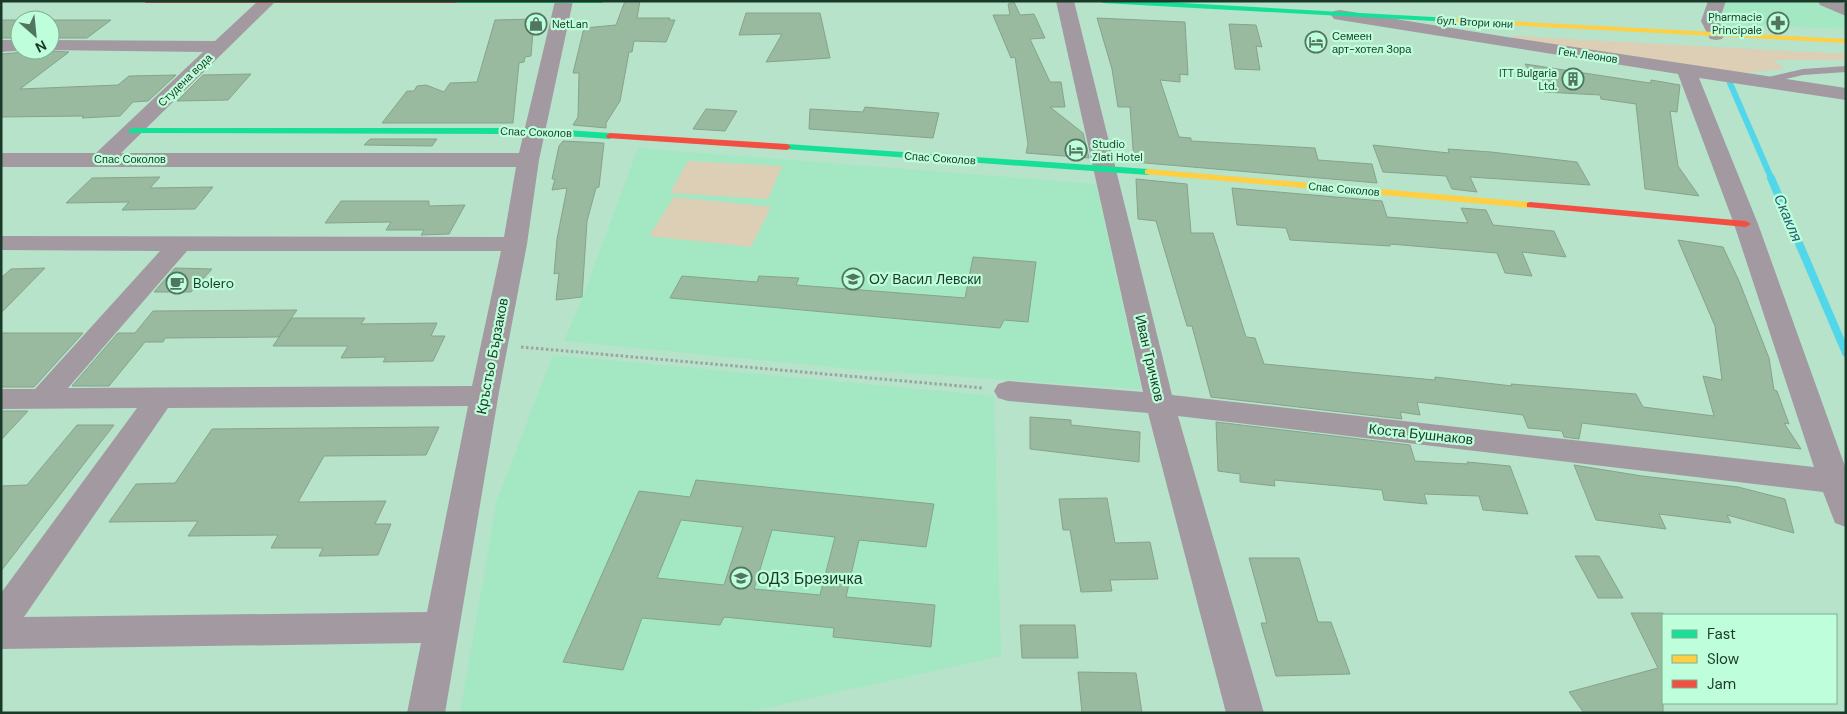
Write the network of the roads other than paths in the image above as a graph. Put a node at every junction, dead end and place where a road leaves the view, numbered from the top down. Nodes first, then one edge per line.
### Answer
1 (146, 1) edge
2 (564, 1) edge
3 (602, 1) edge
4 (1065, 1) edge
5 (1103, 1) edge
6 (1716, 1) edge
7 (1826, 1) edge
8 (267, 2) edge
9 (1846, 11) edge
10 (1332, 13) junction
11 (1496, 23) junction
12 (1716, 34) junction
13 (1846, 41) edge
14 (1507, 43) junction
15 (60, 46) edge
16 (220, 47) junction
17 (1846, 69) edge
18 (1686, 70) junction
19 (1764, 81) junction
20 (1846, 94) edge
21 (132, 131) junction
22 (536, 131) junction
23 (103, 159) junction
24 (1, 160) edge
25 (528, 160) junction
26 (1106, 168) junction
27 (1746, 224) junction
28 (181, 242) junction
29 (1, 243) edge
30 (515, 244) junction
31 (1008, 391) road end
32 (484, 396) junction
33 (1, 399) edge
34 (42, 399) junction
35 (159, 399) junction
36 (1160, 404) junction
37 (1834, 481) junction
38 (1846, 514) edge
39 (1, 621) edge
40 (442, 627) junction
41 (1, 633) edge
42 (426, 713) edge
43 (1245, 713) edge

1 - 8 street
2 - 3 street
2 - 8 street
2 - 22 street, Кръстьо Бързаков
4 - 26 street, Иван Тричков
5 - 10 street, бул. Втори юни
6 - 12 street
7 - 9 street
8 - 16 street, Студена вода
10 - 11 street, бул. Втори юни
10 - 14 street, Ген. Леонов
11 - 12 street, бул. Втори юни
11 - 14 street
12 - 13 street, бул. Втори юни
14 - 18 street, Ген. Леонов
15 - 16 street
16 - 21 street, Студена вода
17 - 19 lane
18 - 19 street, Ген. Леонов
18 - 27 street
19 - 20 street, Ген. Леонов
21 - 22 street, Спас Соколов
21 - 23 street, Студена вода
22 - 25 street, Кръстьо Бързаков
22 - 26 street, Спас Соколов
23 - 24 street, Спас Соколов
23 - 25 street, Спас Соколов
25 - 30 street, Кръстьо Бързаков
26 - 27 street, Спас Соколов
26 - 36 street, Иван Тричков
27 - 37 street
28 - 29 street
28 - 30 street
28 - 34 street
30 - 32 street, Кръстьо Бързаков
31 - 36 street, Коста Бушнаков
32 - 35 street
32 - 40 street, Кръстьо Бързаков
33 - 34 street
34 - 35 street
35 - 39 street
36 - 37 street, Коста Бушнаков
36 - 43 street, Иван Тричков
37 - 38 street
40 - 41 street
40 - 42 street, Кръстьо Бързаков

